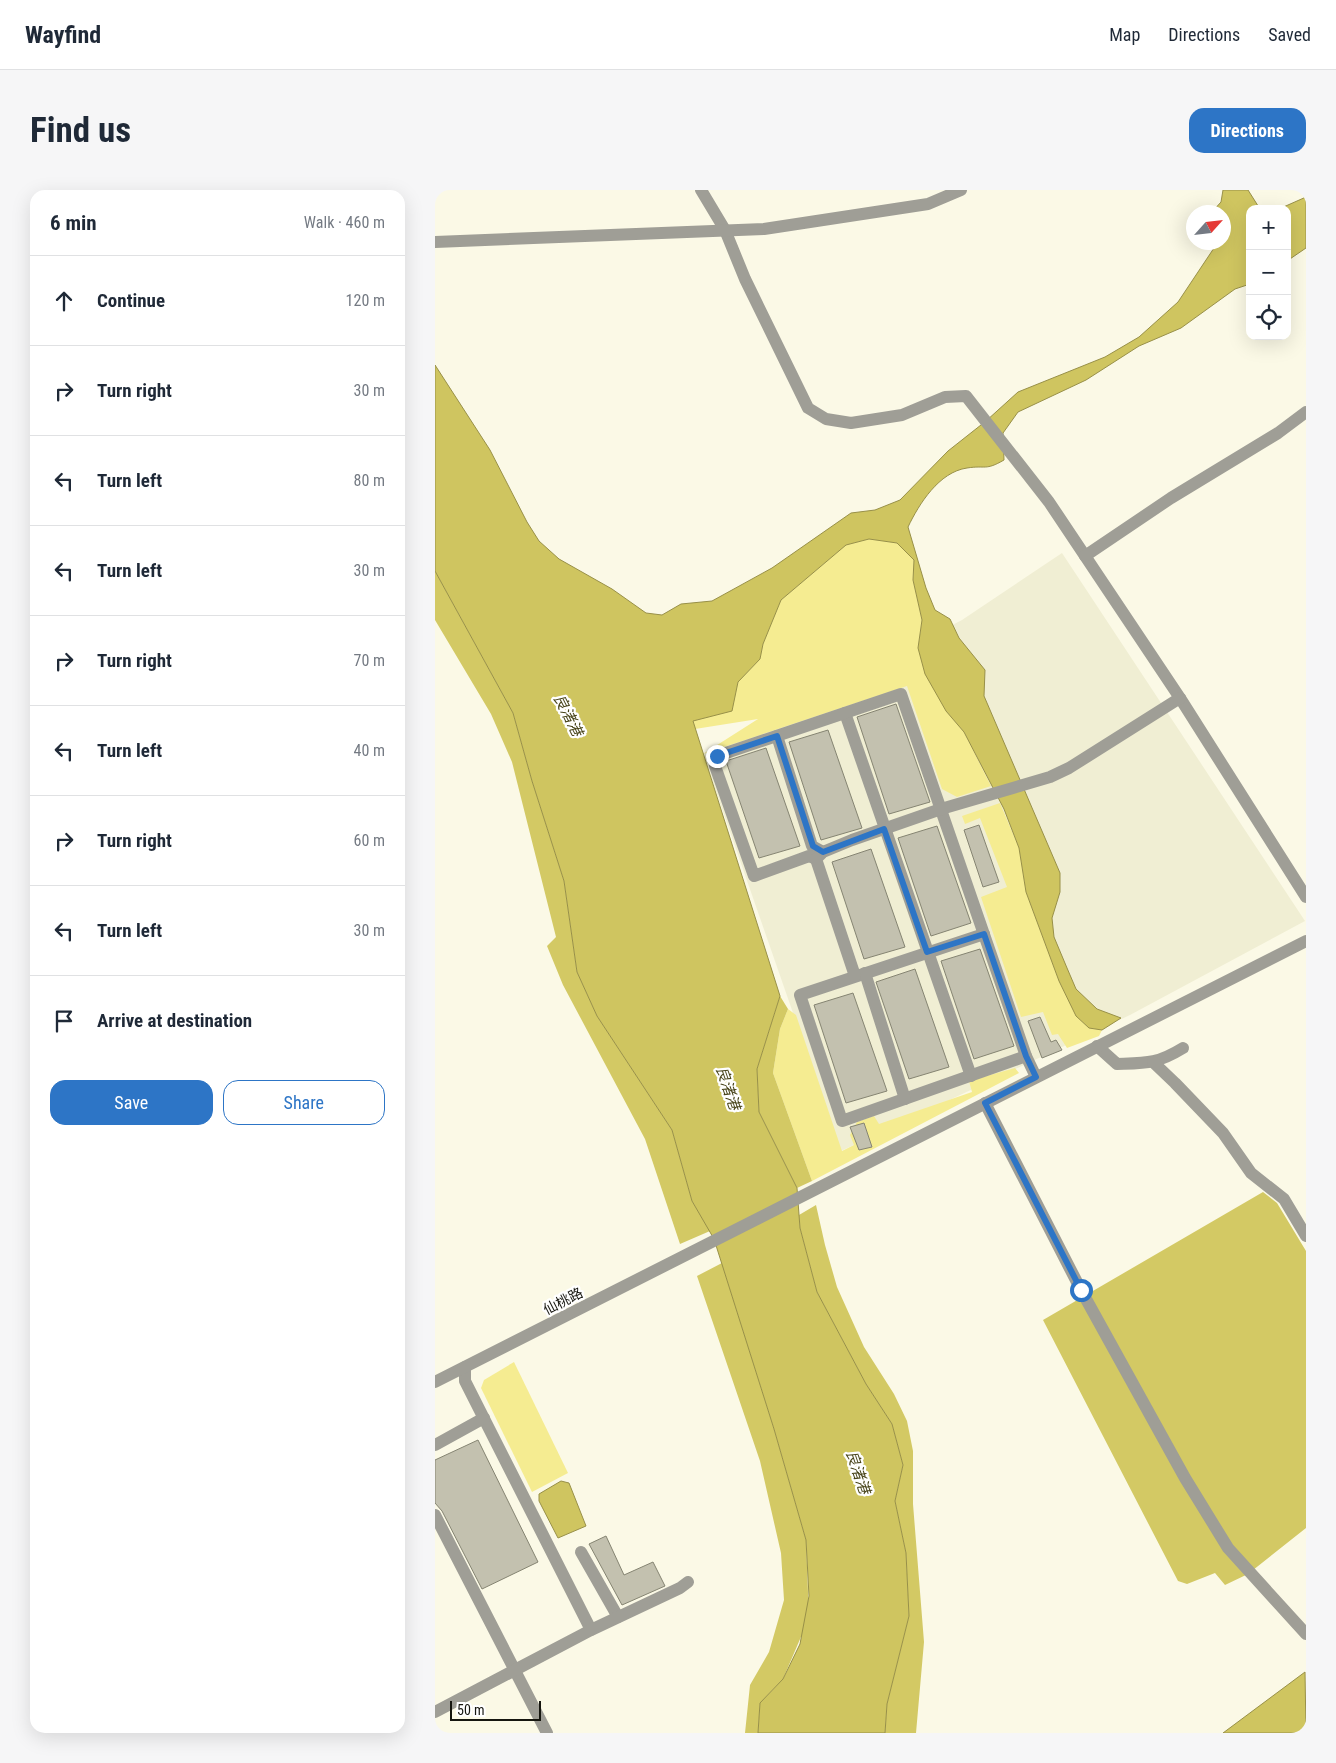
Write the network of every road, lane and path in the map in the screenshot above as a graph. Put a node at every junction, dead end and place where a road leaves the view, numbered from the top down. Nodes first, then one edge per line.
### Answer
1 (701, 190) edge
2 (961, 190) edge
3 (725, 230) junction
4 (435, 242) edge
5 (1306, 412) edge
6 (1085, 556) junction
7 (1180, 698) junction
8 (845, 713) junction
9 (777, 736) junction
10 (941, 809) junction
11 (884, 829) junction
12 (819, 856) junction
13 (1306, 897) edge
14 (984, 934) junction
15 (1306, 941) edge
16 (927, 952) junction
17 (860, 974) junction
18 (1097, 1046) junction
19 (1183, 1048) dead end
20 (1026, 1056) junction
21 (1153, 1062) junction
22 (971, 1076) junction
23 (1036, 1077) junction
24 (905, 1099) junction
25 (985, 1103) junction
26 (1306, 1236) edge
27 (465, 1367) junction
28 (435, 1382) edge
29 (484, 1418) junction
30 (435, 1445) edge
31 (435, 1515) edge
32 (581, 1552) dead end
33 (688, 1582) dead end
34 (618, 1617) junction
35 (591, 1630) junction
36 (1306, 1634) edge
37 (515, 1670) junction
38 (435, 1712) edge
39 (547, 1733) edge

1 - 3 street
2 - 3 street
3 - 4 street
3 - 6 street
5 - 6 street
6 - 7 street
7 - 10 street
7 - 13 street
8 - 9 street
8 - 10 street
8 - 11 street
9 - 12 street
9 - 12 street
10 - 11 street
10 - 14 street
11 - 12 street
11 - 16 street
12 - 17 street
14 - 16 street
14 - 20 street
15 - 18 street, 仙桃路
16 - 17 street
16 - 22 street
17 - 24 street
17 - 24 street
18 - 21 street
18 - 23 street, 仙桃路
19 - 21 street
20 - 22 street
20 - 23 street
21 - 26 street
22 - 24 street
23 - 25 street, 仙桃路
25 - 27 street, 仙桃路
25 - 36 street
27 - 28 street, 仙桃路
27 - 29 street
29 - 30 street
29 - 35 street
31 - 37 street
32 - 34 street
33 - 34 street
34 - 35 street
35 - 37 street
37 - 38 street
37 - 39 street

